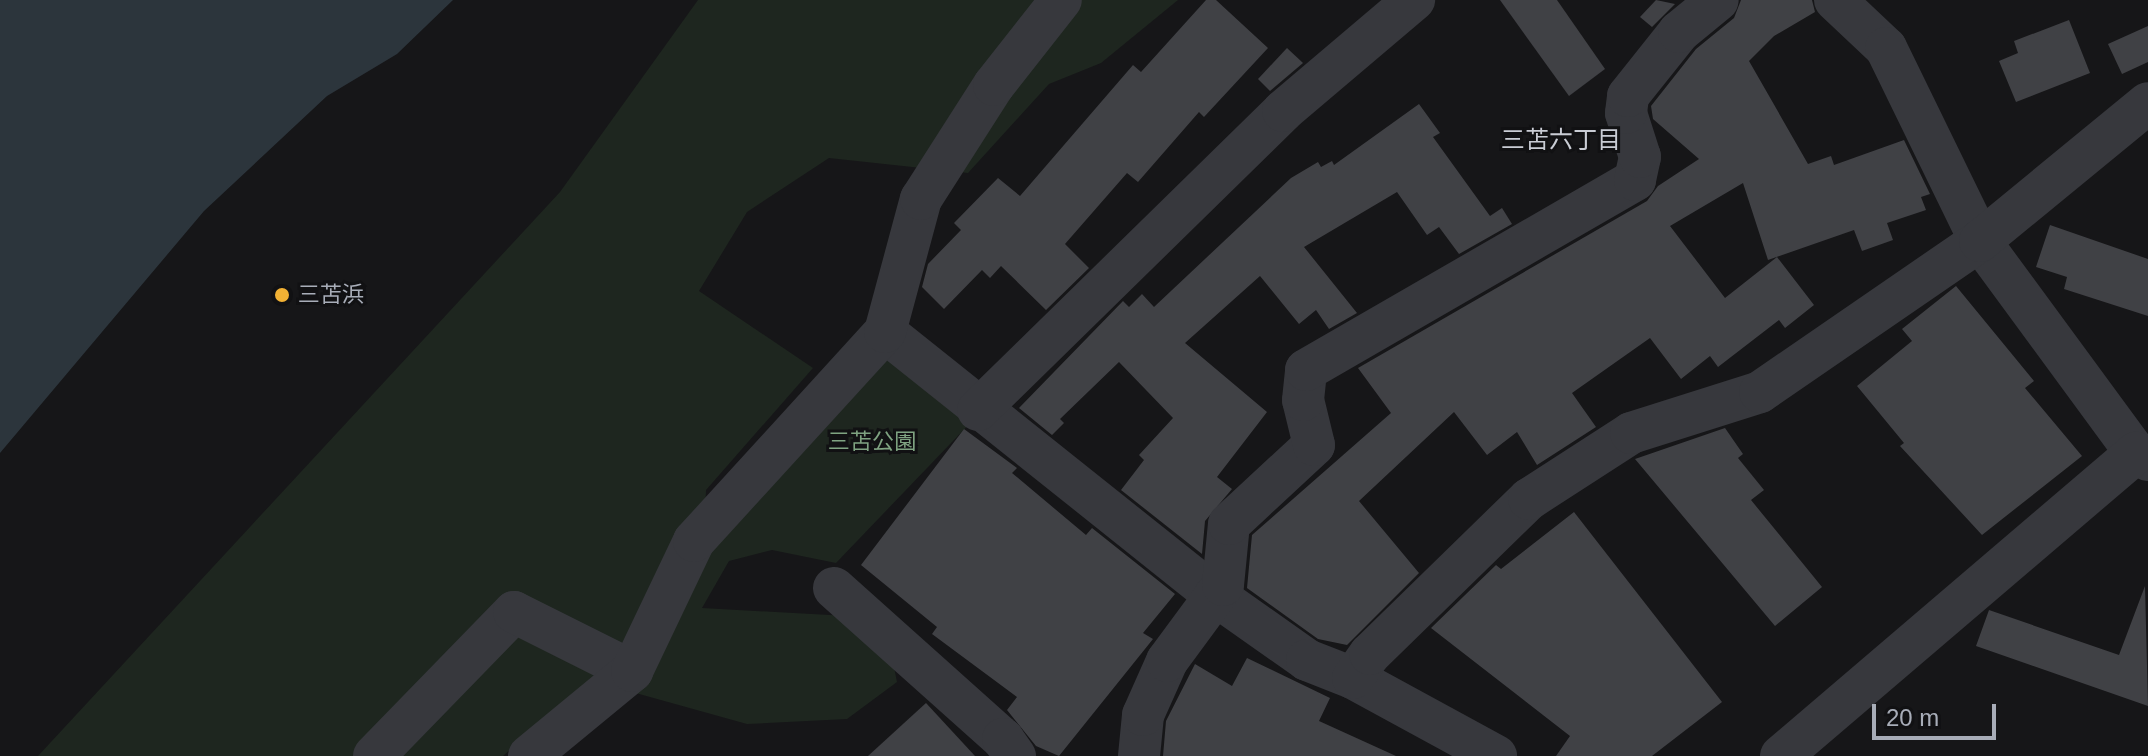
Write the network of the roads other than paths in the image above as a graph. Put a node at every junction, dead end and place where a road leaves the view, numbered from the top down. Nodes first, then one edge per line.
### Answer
1 (1061, 0) edge
2 (1414, 0) edge
3 (1718, 0) edge
4 (1835, 0) edge
5 (2148, 103) edge
6 (1980, 241) junction
7 (885, 332) junction
8 (978, 410) junction
9 (2142, 457) edge
10 (834, 588) dead end
11 (1215, 595) junction
12 (632, 671) junction
13 (1353, 678) junction
14 (374, 756) edge
15 (529, 756) edge
16 (1015, 756) edge
17 (1139, 756) edge
18 (1496, 756) edge
19 (1781, 756) edge

1 - 7 street
2 - 8 street
3 - 11 street
4 - 6 street
5 - 6 street
6 - 9 street
6 - 13 street
7 - 8 street
7 - 12 street
8 - 11 street
9 - 19 street
10 - 16 street
11 - 13 street
11 - 17 street
12 - 14 street
12 - 15 street
13 - 18 street

